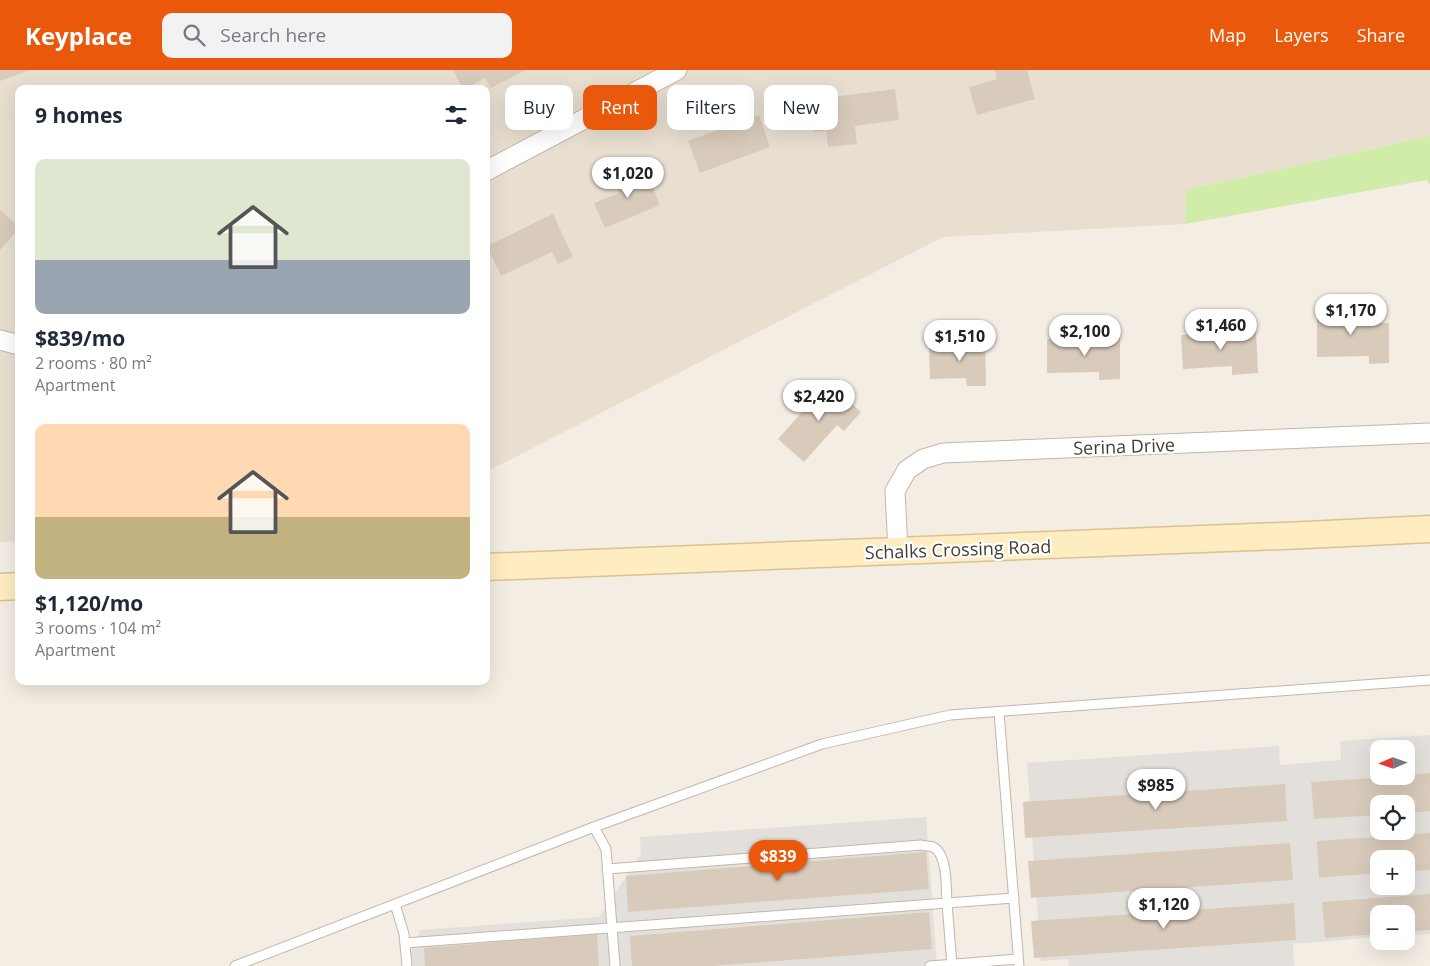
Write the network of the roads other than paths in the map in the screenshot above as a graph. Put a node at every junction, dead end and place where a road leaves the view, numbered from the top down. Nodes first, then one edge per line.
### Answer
1 (677, 70) edge
2 (490, 169) edge
3 (0, 340) edge
4 (15, 344) edge
5 (1430, 433) edge
6 (1430, 529) edge
7 (898, 551) junction
8 (490, 567) edge
9 (15, 586) edge
10 (0, 587) edge
11 (1430, 680) edge
12 (999, 712) junction
13 (594, 827) junction
14 (607, 869) junction
15 (1014, 898) junction
16 (947, 903) junction
17 (395, 904) junction
18 (612, 928) junction
19 (405, 943) junction
20 (1019, 963) edge
21 (952, 965) edge
22 (235, 966) edge
23 (407, 966) edge
24 (615, 966) edge
25 (930, 966) edge

1 - 2 street
3 - 4 street
5 - 7 street, Serina Drive
6 - 7 street, Schalks Crossing Road
7 - 8 street, Schalks Crossing Road
9 - 10 street
11 - 12 lane
12 - 13 lane
12 - 15 lane
13 - 14 lane
13 - 17 lane
14 - 16 lane
14 - 18 lane
15 - 16 lane
15 - 20 lane
16 - 18 lane
16 - 21 lane
17 - 19 lane
17 - 22 lane
18 - 19 lane
18 - 24 lane
19 - 23 lane
20 - 21 lane
21 - 25 lane

